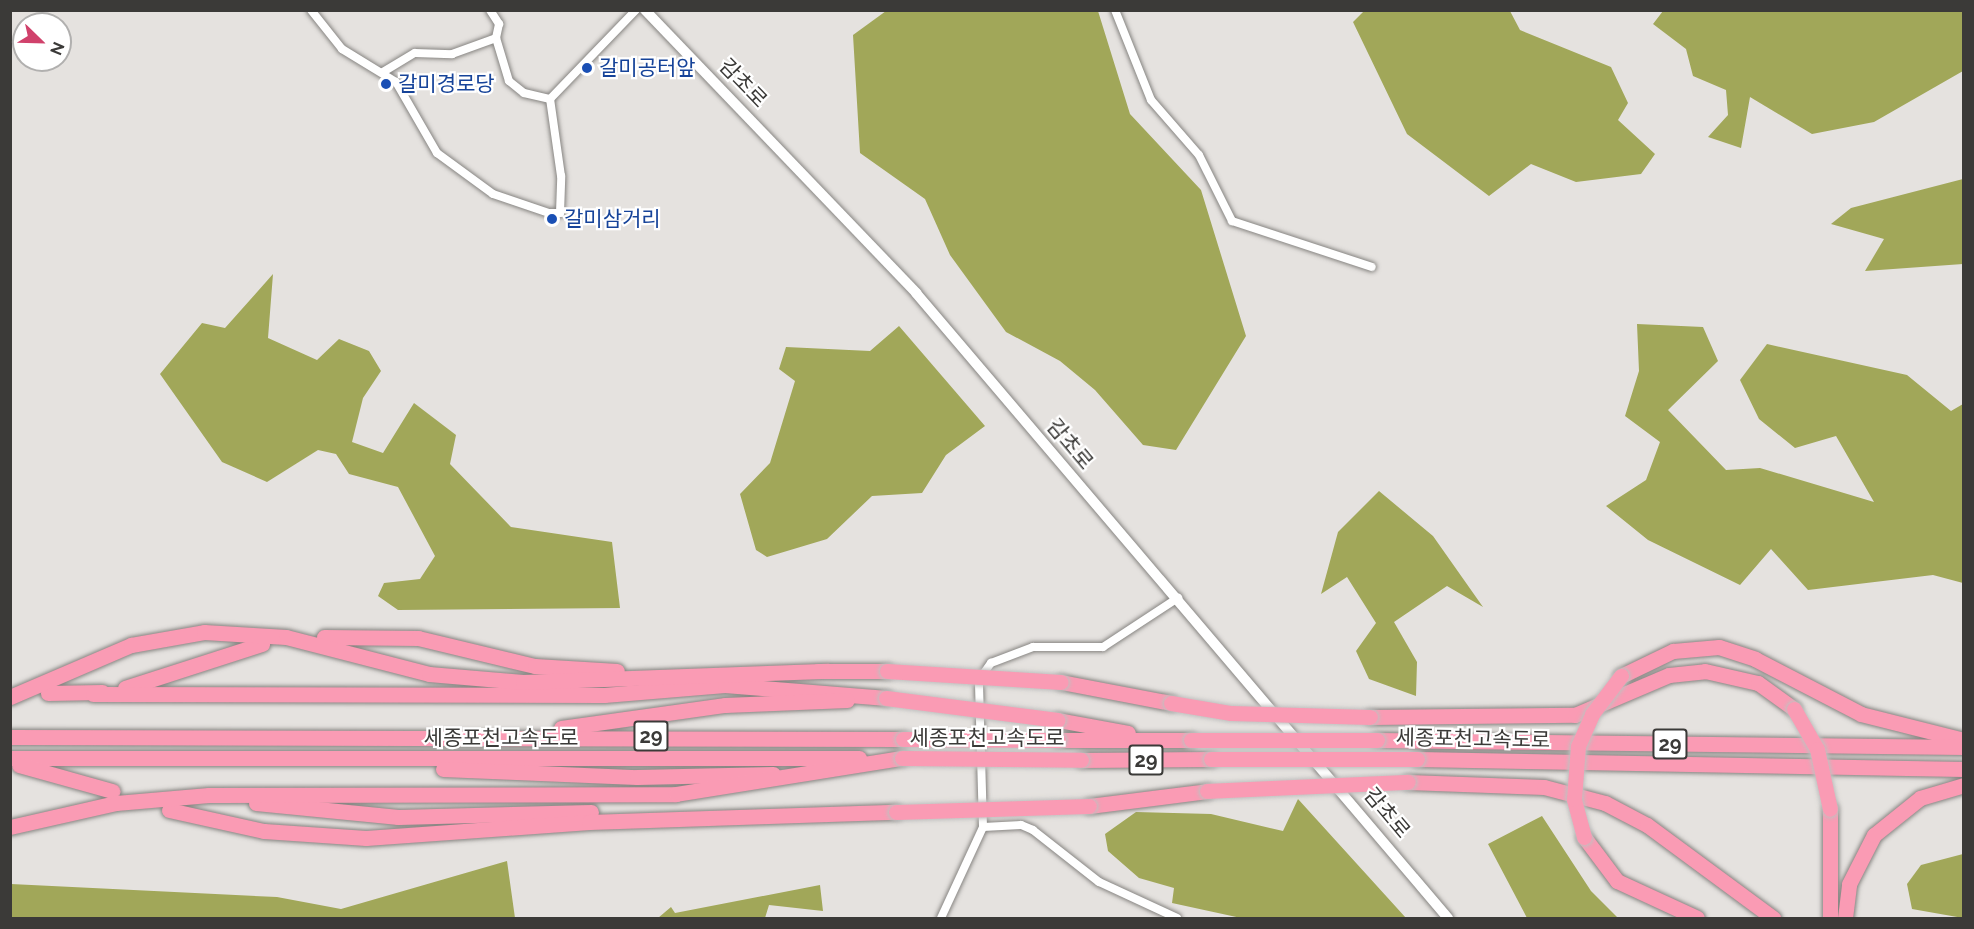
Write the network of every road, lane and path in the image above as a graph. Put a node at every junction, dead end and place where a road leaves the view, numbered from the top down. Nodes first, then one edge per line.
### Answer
1 (311, 10) edge
2 (490, 10) edge
3 (636, 10) edge
4 (645, 10) edge
5 (1115, 10) edge
6 (496, 38) junction
7 (383, 72) junction
8 (549, 99) junction
9 (1372, 267) dead end
10 (1178, 598) junction
11 (324, 637) dead end
12 (262, 644) dead end
13 (828, 671) junction
14 (48, 693) dead end
15 (93, 694) junction
16 (10, 697) edge
17 (886, 698) junction
18 (527, 735) junction
19 (10, 737) edge
20 (1169, 740) junction
21 (1964, 740) edge
22 (1964, 747) edge
23 (10, 758) edge
24 (902, 758) junction
25 (300, 760) junction
26 (10, 764) edge
27 (1964, 769) edge
28 (823, 772) junction
29 (1964, 785) edge
30 (112, 791) dead end
31 (209, 795) junction
32 (169, 810) dead end
33 (896, 812) junction
34 (10, 827) edge
35 (983, 827) junction
36 (941, 918) edge
37 (1177, 918) edge
38 (1448, 918) edge
39 (1697, 918) edge
40 (1773, 918) edge
41 (1830, 918) edge
42 (1845, 918) edge

1 - 7 street
2 - 6 street
3 - 8 street
4 - 10 main road, 감초로
5 - 9 street
6 - 7 street
6 - 8 street
7 - 8 street
10 - 35 street
10 - 38 main road, 감초로
11 - 13 highway
12 - 15 highway
13 - 16 highway
13 - 41 highway, bridge
14 - 15 highway
15 - 17 highway
17 - 18 highway
17 - 20 highway, bridge
18 - 19 highway, 세종포천고속도로 / 29
18 - 20 highway, 세종포천고속도로 / 29, bridge
20 - 22 highway, 세종포천고속도로 / 29, bridge
21 - 39 highway, bridge
23 - 25 highway, 세종포천고속도로 / 29
24 - 25 highway, 세종포천고속도로 / 29
24 - 27 highway, 세종포천고속도로 / 29, bridge
24 - 28 highway
25 - 28 highway
26 - 30 highway
28 - 31 highway
29 - 42 highway
31 - 33 highway
31 - 34 highway
32 - 33 highway
33 - 40 highway, bridge
35 - 36 street
35 - 37 street

